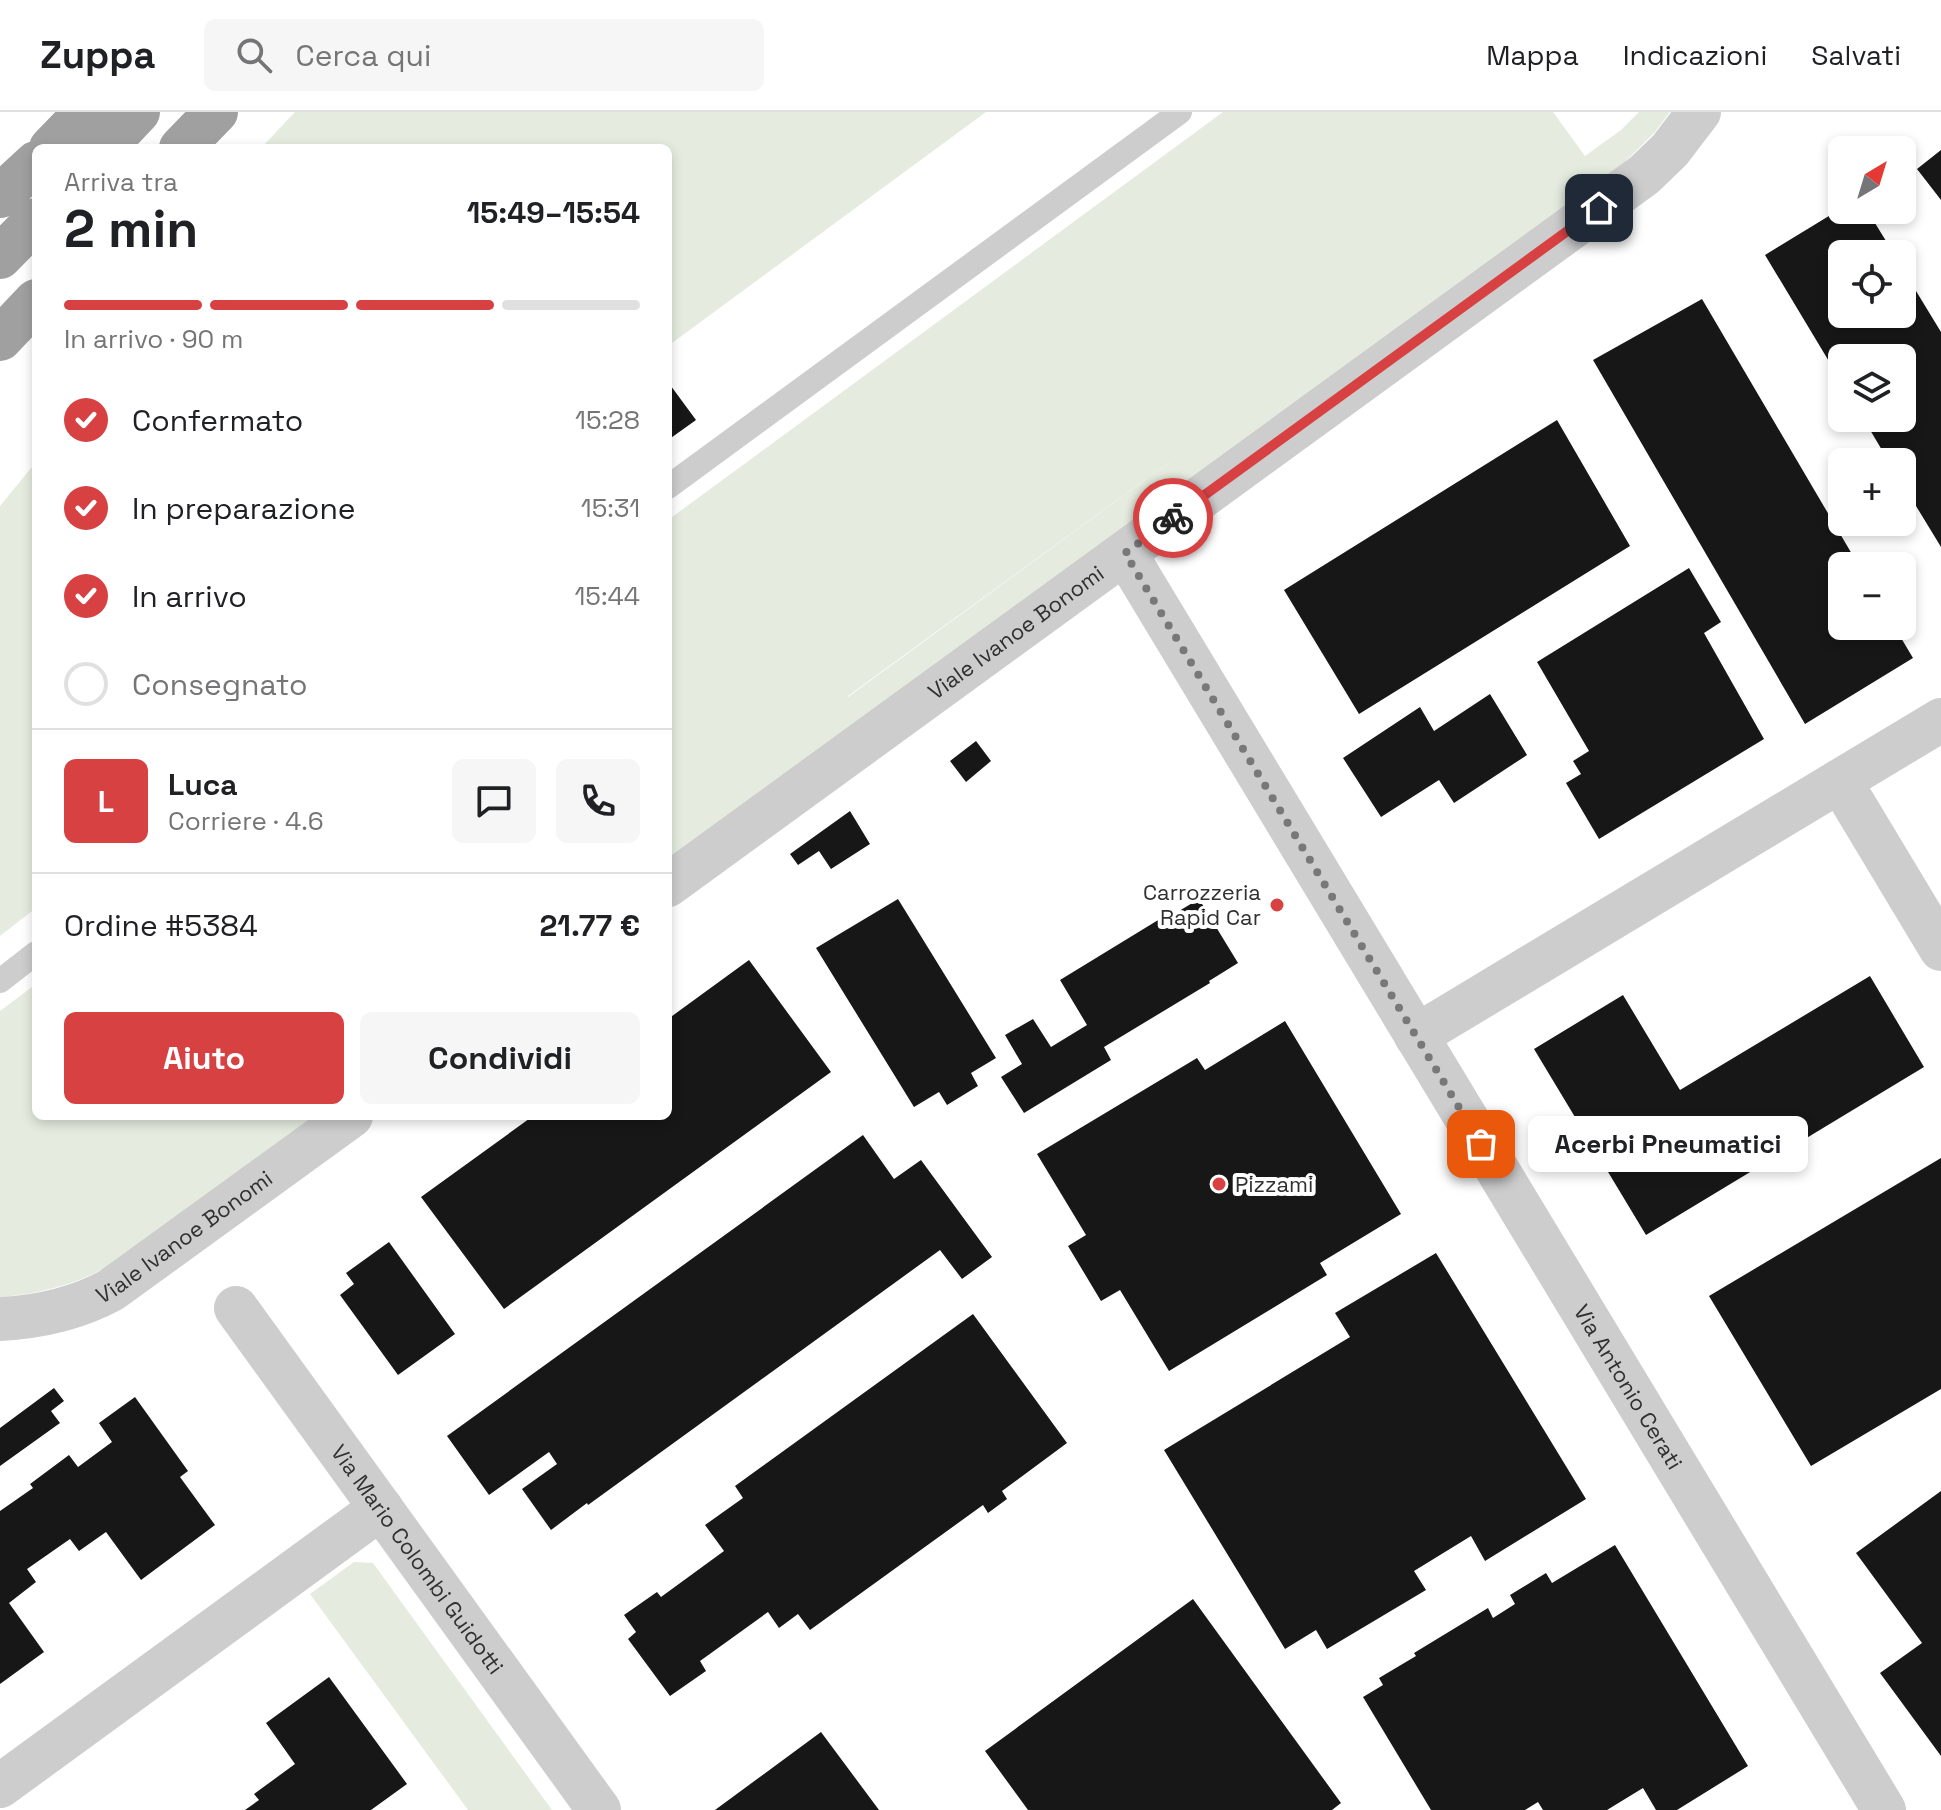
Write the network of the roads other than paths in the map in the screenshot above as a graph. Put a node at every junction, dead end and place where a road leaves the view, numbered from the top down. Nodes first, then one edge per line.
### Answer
1 (86, 112) edge
2 (138, 112) edge
3 (216, 112) edge
4 (1180, 112) edge
5 (1699, 112) edge
6 (55, 144) edge
7 (108, 144) edge
8 (185, 144) edge
9 (32, 167) edge
10 (0, 196) edge
11 (32, 224) edge
12 (0, 257) edge
13 (32, 305) edge
14 (0, 339) edge
15 (672, 484) edge
16 (1125, 553) junction
17 (1941, 720) edge
18 (1840, 781) junction
19 (672, 882) edge
20 (1941, 949) edge
21 (32, 956) edge
22 (0, 981) edge
23 (1416, 1036) junction
24 (345, 1120) edge
25 (236, 1308) dead end
26 (0, 1319) edge
27 (381, 1508) junction
28 (1840, 1737) junction
29 (0, 1786) edge
30 (599, 1810) edge
31 (1856, 1810) edge
32 (1884, 1810) edge

1 - 6 highway
2 - 7 highway
3 - 8 highway
4 - 15 lane
5 - 16 street, Viale Ivanoe Bonomi
9 - 10 highway
11 - 12 highway
13 - 14 highway
16 - 19 street, Viale Ivanoe Bonomi
16 - 23 street, Via Antonio Cerati
17 - 18 street
18 - 20 street
18 - 23 street
21 - 22 lane
23 - 28 street, Via Antonio Cerati
24 - 26 street, Viale Ivanoe Bonomi
25 - 27 street, Via Mario Colombi Guidotti
27 - 29 street
27 - 30 street, Via Mario Colombi Guidotti
28 - 31 street, Via Antonio Cerati
28 - 32 street, Via Antonio Cerati

